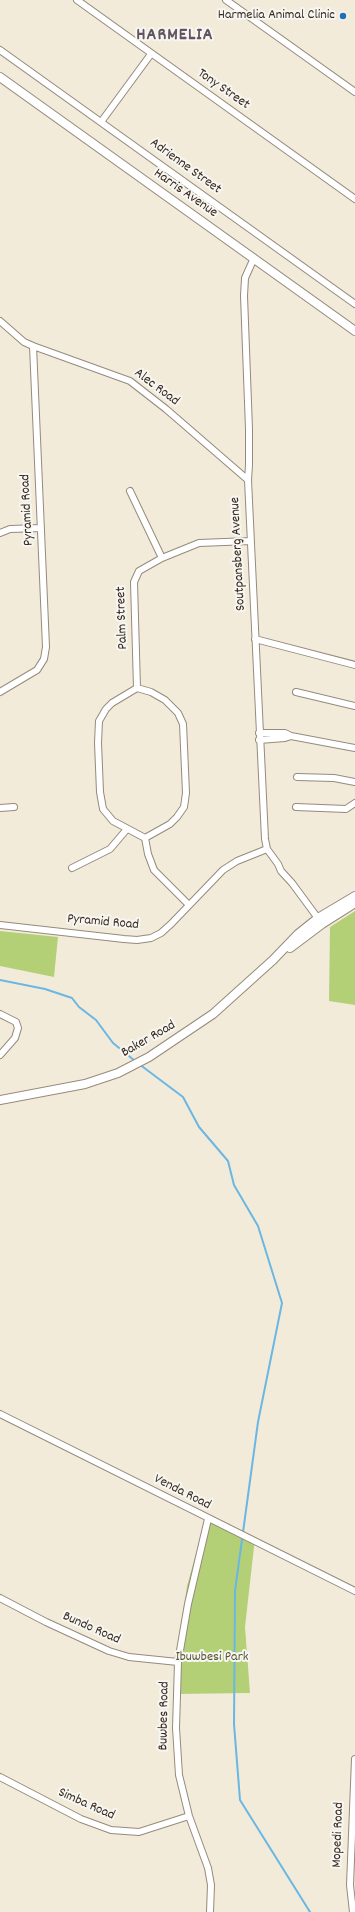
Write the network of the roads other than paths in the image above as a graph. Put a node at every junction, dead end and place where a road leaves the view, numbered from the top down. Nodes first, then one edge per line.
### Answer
1 (77, 0) edge
2 (226, 0) edge
3 (0, 50) edge
4 (151, 54) junction
5 (0, 77) edge
6 (355, 92) edge
7 (101, 122) junction
8 (355, 199) edge
9 (254, 258) junction
10 (355, 304) edge
11 (0, 321) edge
12 (355, 332) edge
13 (33, 346) junction
14 (248, 480) junction
15 (130, 491) dead end
16 (41, 528) junction
17 (0, 533) edge
18 (250, 541) junction
19 (162, 558) junction
20 (255, 640) junction
21 (355, 665) edge
22 (137, 688) junction
23 (0, 692) edge
24 (296, 692) dead end
25 (355, 706) edge
26 (259, 732) junction
27 (291, 736) junction
28 (259, 740) junction
29 (355, 748) edge
30 (297, 776) dead end
31 (355, 782) edge
32 (355, 802) edge
33 (14, 807) dead end
34 (296, 807) dead end
35 (0, 808) edge
36 (127, 829) junction
37 (145, 838) junction
38 (267, 849) junction
39 (72, 868) dead end
40 (355, 896) edge
41 (355, 903) edge
42 (189, 905) junction
43 (320, 921) junction
44 (0, 925) edge
45 (0, 1014) edge
46 (0, 1055) edge
47 (0, 1095) edge
48 (16, 1098) junction
49 (0, 1100) edge
50 (0, 1414) edge
51 (208, 1519) junction
52 (355, 1591) edge
53 (0, 1598) edge
54 (178, 1662) junction
55 (355, 1759) edge
56 (0, 1778) edge
57 (189, 1816) junction
58 (210, 1912) edge
59 (353, 1912) edge

1 - 4 street, Tony Street
2 - 6 street
3 - 7 street, Adrienne Street
4 - 7 street
4 - 8 street, Tony Street
5 - 9 main road, Harris Avenue
7 - 10 street, Adrienne Street
9 - 12 main road, Harris Avenue
9 - 14 street, Soutpansberg Avenue
11 - 13 street
13 - 14 street, Alec Road
13 - 16 street, Pyramid Road
14 - 18 street, Soutpansberg Avenue
15 - 19 street
16 - 17 street
16 - 23 street, Pyramid Road
18 - 19 street, Palm Street
18 - 20 street, Soutpansberg Avenue
19 - 22 street, Palm Street
20 - 21 street
20 - 26 street, Soutpansberg Avenue
22 - 36 street
22 - 37 street
24 - 25 street
26 - 27 street
26 - 28 street, Soutpansberg Avenue
27 - 28 street
27 - 29 street
28 - 38 street, Soutpansberg Avenue
30 - 31 street
32 - 34 street
33 - 35 street
36 - 37 street
36 - 39 street
37 - 42 street
38 - 42 street, Pyramid Road
38 - 43 street
40 - 43 main road, Baker Road
41 - 43 main road, Baker Road
42 - 44 street, Pyramid Road
43 - 48 main road, Baker Road
45 - 46 street
47 - 48 main road, Baker Road
48 - 49 main road, Baker Road
50 - 51 street, Venda Road
51 - 52 street, Venda Road
51 - 54 street, Buwbes Road
53 - 54 street, Bundo Road
54 - 57 street, Buwbes Road
55 - 59 street, Mopedi Road
56 - 57 street, Simba Road
57 - 58 street, Buwbes Road

